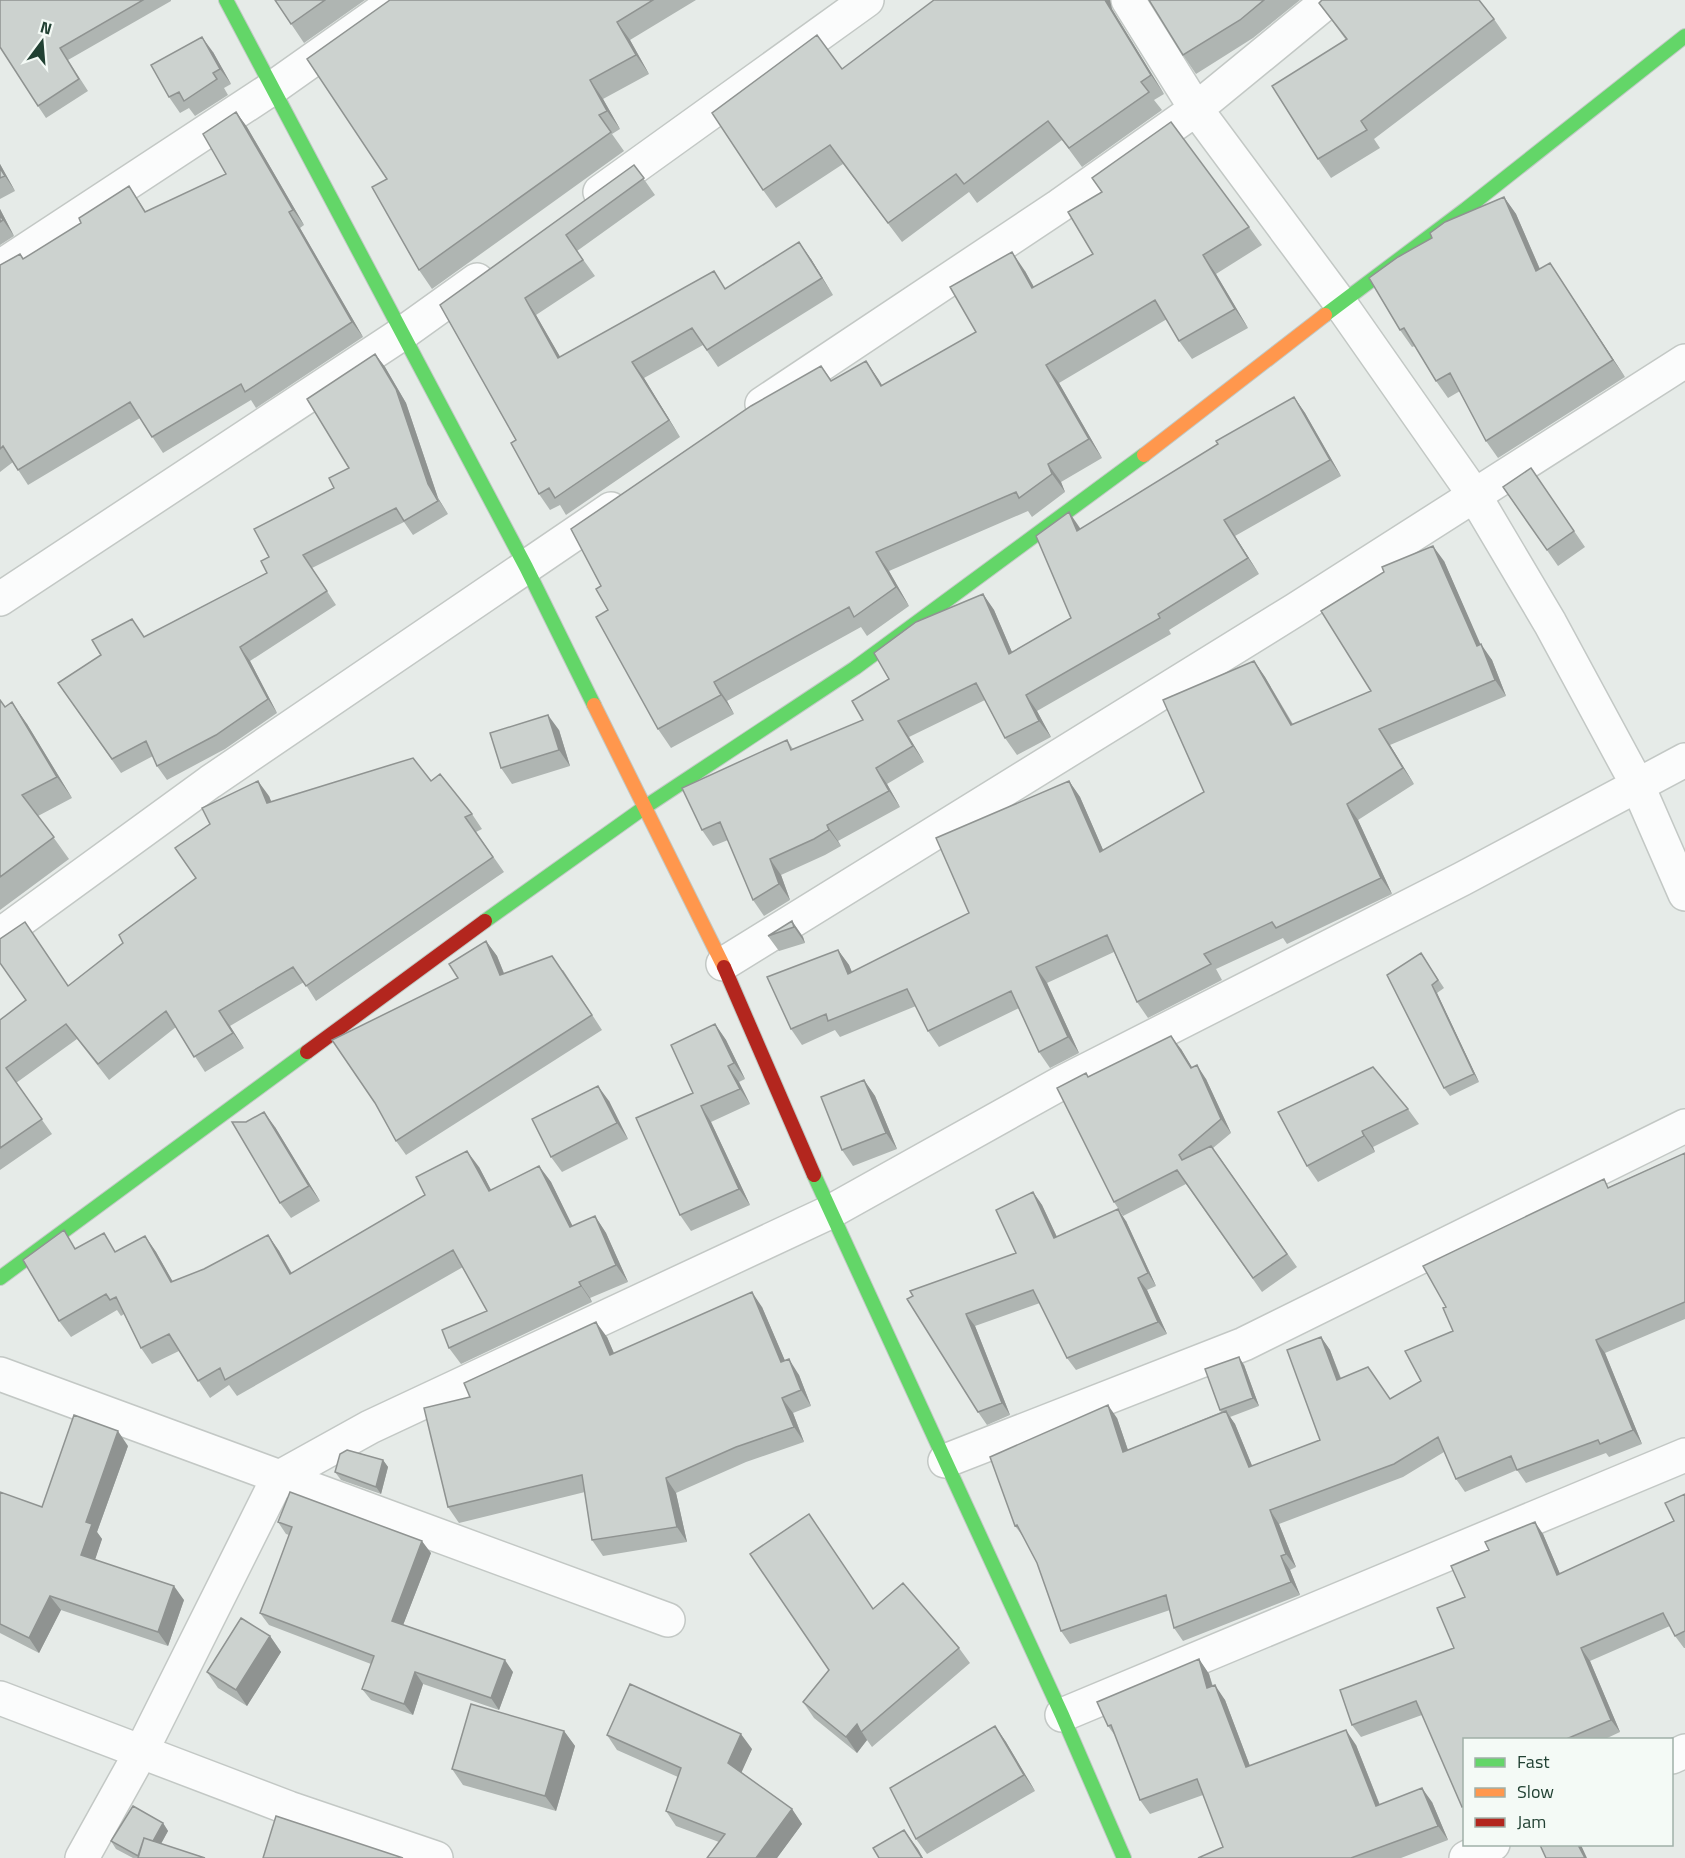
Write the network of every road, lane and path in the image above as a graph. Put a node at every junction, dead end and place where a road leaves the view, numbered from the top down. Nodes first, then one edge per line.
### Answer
1 (226, 0) edge
2 (396, 0) edge
3 (867, 0) edge
4 (1128, 0) edge
5 (1329, 0) edge
6 (1685, 36) edge
7 (274, 87) junction
8 (1196, 109) junction
9 (575, 210) edge
10 (498, 264) edge
11 (0, 267) edge
12 (1340, 303) junction
13 (403, 333) junction
14 (1685, 361) edge
15 (738, 420) edge
16 (1473, 493) junction
17 (632, 494) edge
18 (526, 567) junction
19 (0, 598) edge
20 (1685, 760) edge
21 (1637, 784) junction
22 (645, 807) junction
23 (1685, 894) edge
24 (0, 935) edge
25 (723, 964) junction
26 (1685, 1126) edge
27 (830, 1212) junction
28 (0, 1278) edge
29 (0, 1374) edge
30 (1685, 1455) edge
31 (945, 1461) junction
32 (278, 1478) junction
33 (668, 1620) dead end
34 (0, 1698) edge
35 (1062, 1715) junction
36 (141, 1752) junction
37 (1491, 1846) edge
38 (82, 1858) edge
39 (436, 1858) edge
40 (1124, 1858) edge
41 (1466, 1858) edge

1 - 7 street
2 - 7 street
3 - 9 street
4 - 8 street
5 - 8 street
6 - 12 street
7 - 11 street
7 - 13 street
8 - 12 street
8 - 15 street
10 - 13 street
12 - 16 street
12 - 22 street
13 - 18 street
13 - 19 street
14 - 16 street
16 - 21 street
16 - 25 street
17 - 18 street
18 - 22 street
18 - 24 street
20 - 21 street
21 - 23 street
21 - 27 street
22 - 25 street
22 - 28 street
25 - 27 street
26 - 31 street
27 - 31 street
27 - 32 street
29 - 32 street
30 - 35 street
31 - 35 street
32 - 33 street
32 - 36 street
34 - 36 street
35 - 40 street
36 - 38 street
36 - 39 street
37 - 41 street

